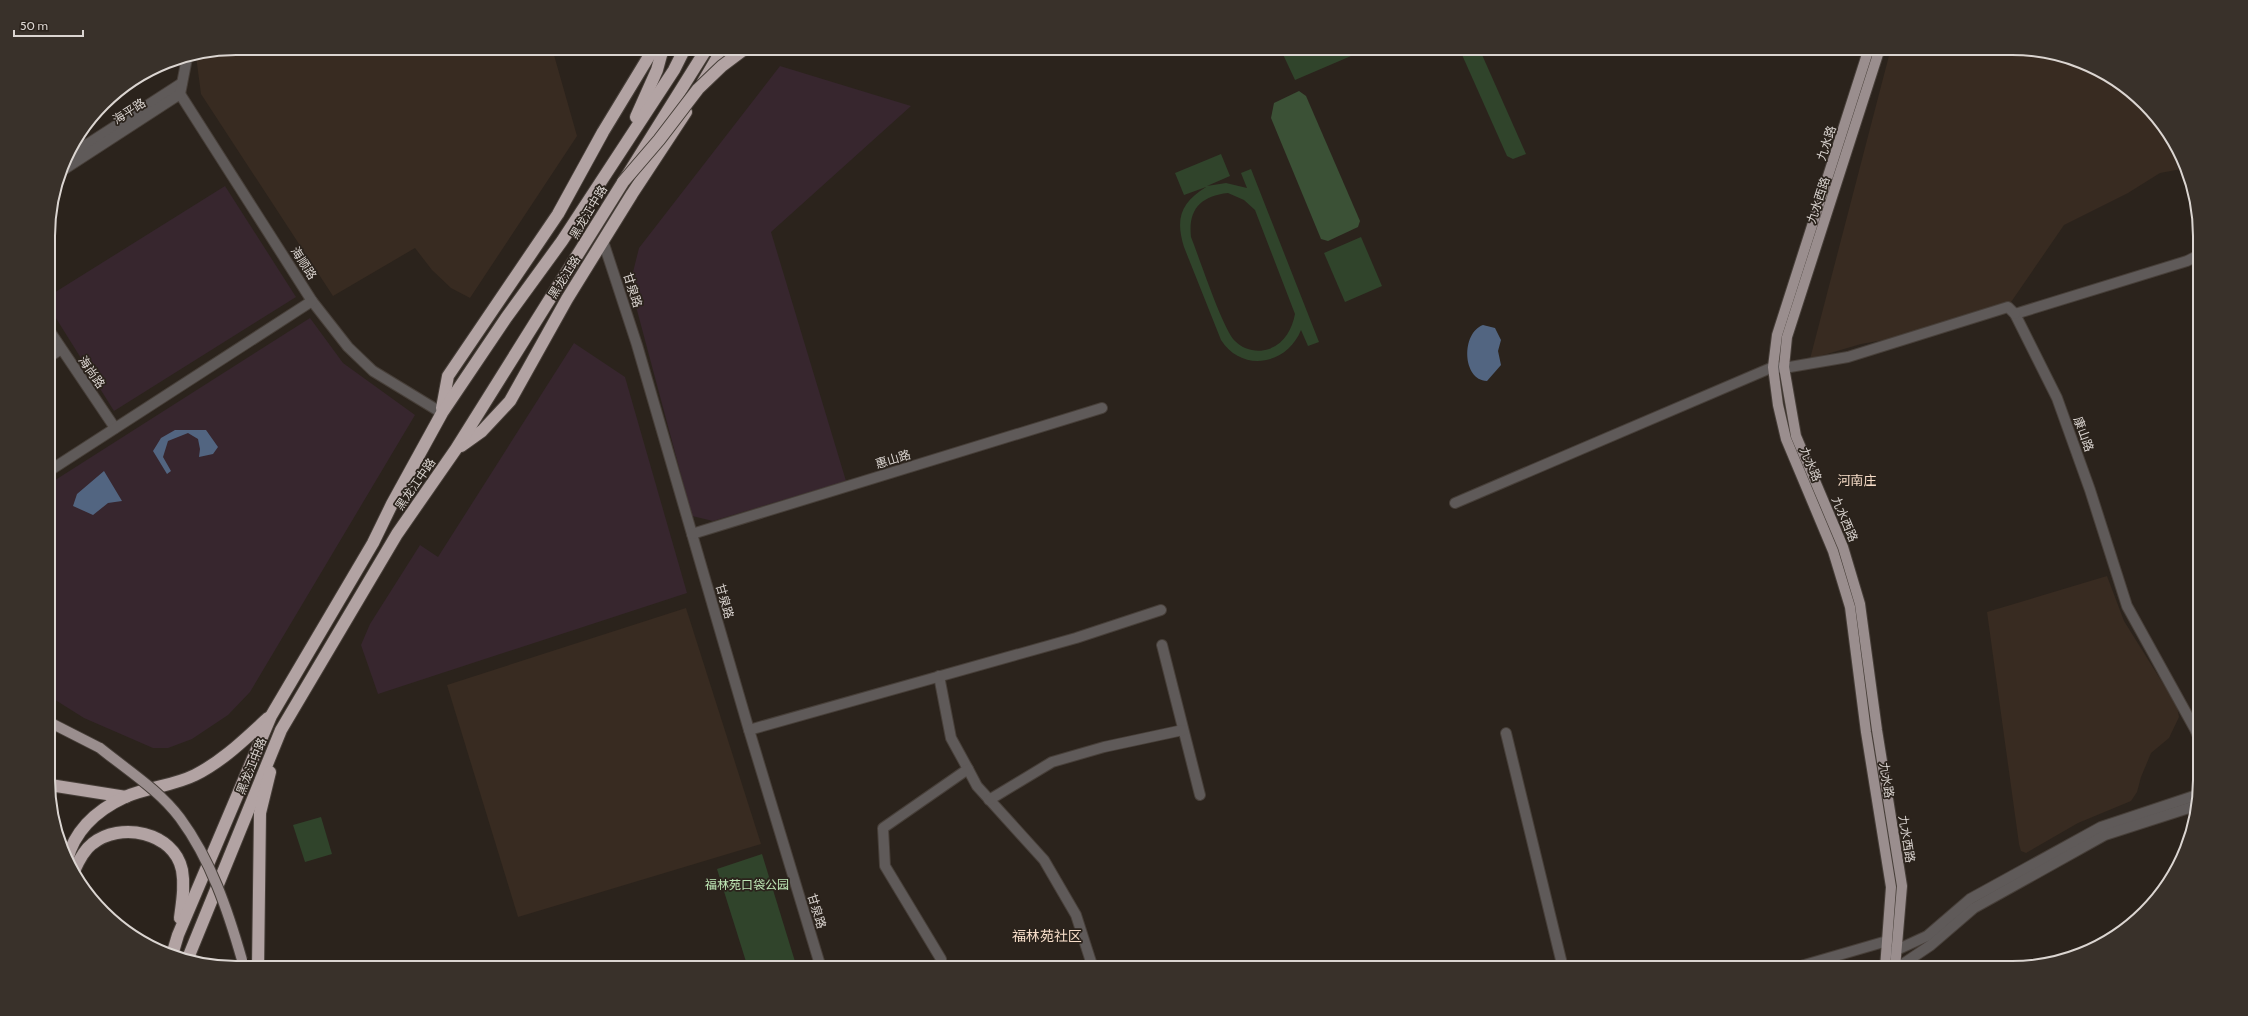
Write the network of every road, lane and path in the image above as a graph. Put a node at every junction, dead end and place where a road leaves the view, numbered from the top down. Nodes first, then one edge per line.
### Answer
1 (650, 55) edge
2 (661, 55) edge
3 (682, 55) edge
4 (703, 55) edge
5 (719, 55) edge
6 (737, 55) edge
7 (1867, 55) edge
8 (1878, 55) edge
9 (186, 62) edge
10 (182, 83) junction
11 (180, 94) junction
12 (76, 151) edge
13 (621, 151) junction
14 (70, 166) edge
15 (622, 182) junction
16 (603, 241) junction
17 (2193, 258) edge
18 (312, 301) junction
19 (2015, 314) junction
20 (55, 340) edge
21 (61, 349) junction
22 (55, 353) edge
23 (1773, 367) junction
24 (1784, 368) junction
25 (1102, 408) dead end
26 (442, 412) junction
27 (115, 428) junction
28 (456, 449) junction
29 (55, 467) edge
30 (1455, 503) dead end
31 (692, 534) junction
32 (1161, 610) dead end
33 (1162, 645) dead end
34 (939, 676) junction
35 (271, 716) junction
36 (55, 725) edge
37 (2193, 725) edge
38 (281, 730) junction
39 (749, 730) junction
40 (1183, 730) junction
41 (1506, 733) dead end
42 (968, 769) junction
43 (55, 787) edge
44 (1200, 795) dead end
45 (126, 797) junction
46 (2192, 797) edge
47 (989, 800) junction
48 (2191, 807) edge
49 (70, 852) edge
50 (77, 866) edge
51 (178, 936) junction
52 (1887, 941) junction
53 (174, 949) edge
54 (1896, 952) junction
55 (1886, 954) junction
56 (189, 955) edge
57 (241, 961) edge
58 (258, 961) edge
59 (819, 961) edge
60 (941, 961) edge
61 (1091, 961) edge
62 (1561, 961) edge
63 (1818, 961) edge
64 (1886, 961) edge
65 (1896, 961) edge
66 (1907, 961) edge

1 - 26 highway, 黑龙江中路
2 - 13 highway
3 - 13 highway, 黑龙江中路
4 - 15 highway, 黑龙江中路, bridge
5 - 16 highway, 黑龙江路
6 - 15 highway, bridge
7 - 23 main road, 九水路
8 - 24 main road, 九水西路
9 - 10 street
10 - 11 street
10 - 12 street, 海平路
11 - 14 street, 海平路
11 - 18 street, 海顺路
13 - 26 highway, 黑龙江中路
15 - 28 highway, 黑龙江中路
16 - 28 highway, 黑龙江路
16 - 31 street, 甘泉路
17 - 19 street
18 - 26 street, 海顺路
18 - 27 street
19 - 24 street
19 - 37 street, 康山路
20 - 21 street, 海尚路
21 - 22 street
21 - 27 street, 海尚路
23 - 24 street
23 - 30 street
23 - 52 main road, 九水路
24 - 54 main road, 九水西路
25 - 31 street, 惠山路
26 - 35 highway, 黑龙江中路
27 - 29 street
28 - 38 highway, 黑龙江中路
31 - 39 street, 甘泉路
32 - 34 street
33 - 40 street
34 - 39 street
34 - 42 street
35 - 45 highway
35 - 51 highway, 黑龙江中路
36 - 57 main road, bridge
38 - 56 highway, 黑龙江中路
38 - 58 highway
39 - 59 street, 甘泉路
40 - 44 street
40 - 47 street
41 - 62 street
42 - 47 street
42 - 60 street
43 - 45 highway
45 - 49 highway
46 - 54 street
47 - 61 street
48 - 66 street
50 - 51 highway
51 - 53 highway, 黑龙江中路
52 - 55 main road, 九水路
52 - 63 street
54 - 55 street
54 - 65 main road, 九水西路
55 - 64 main road, 九水路

